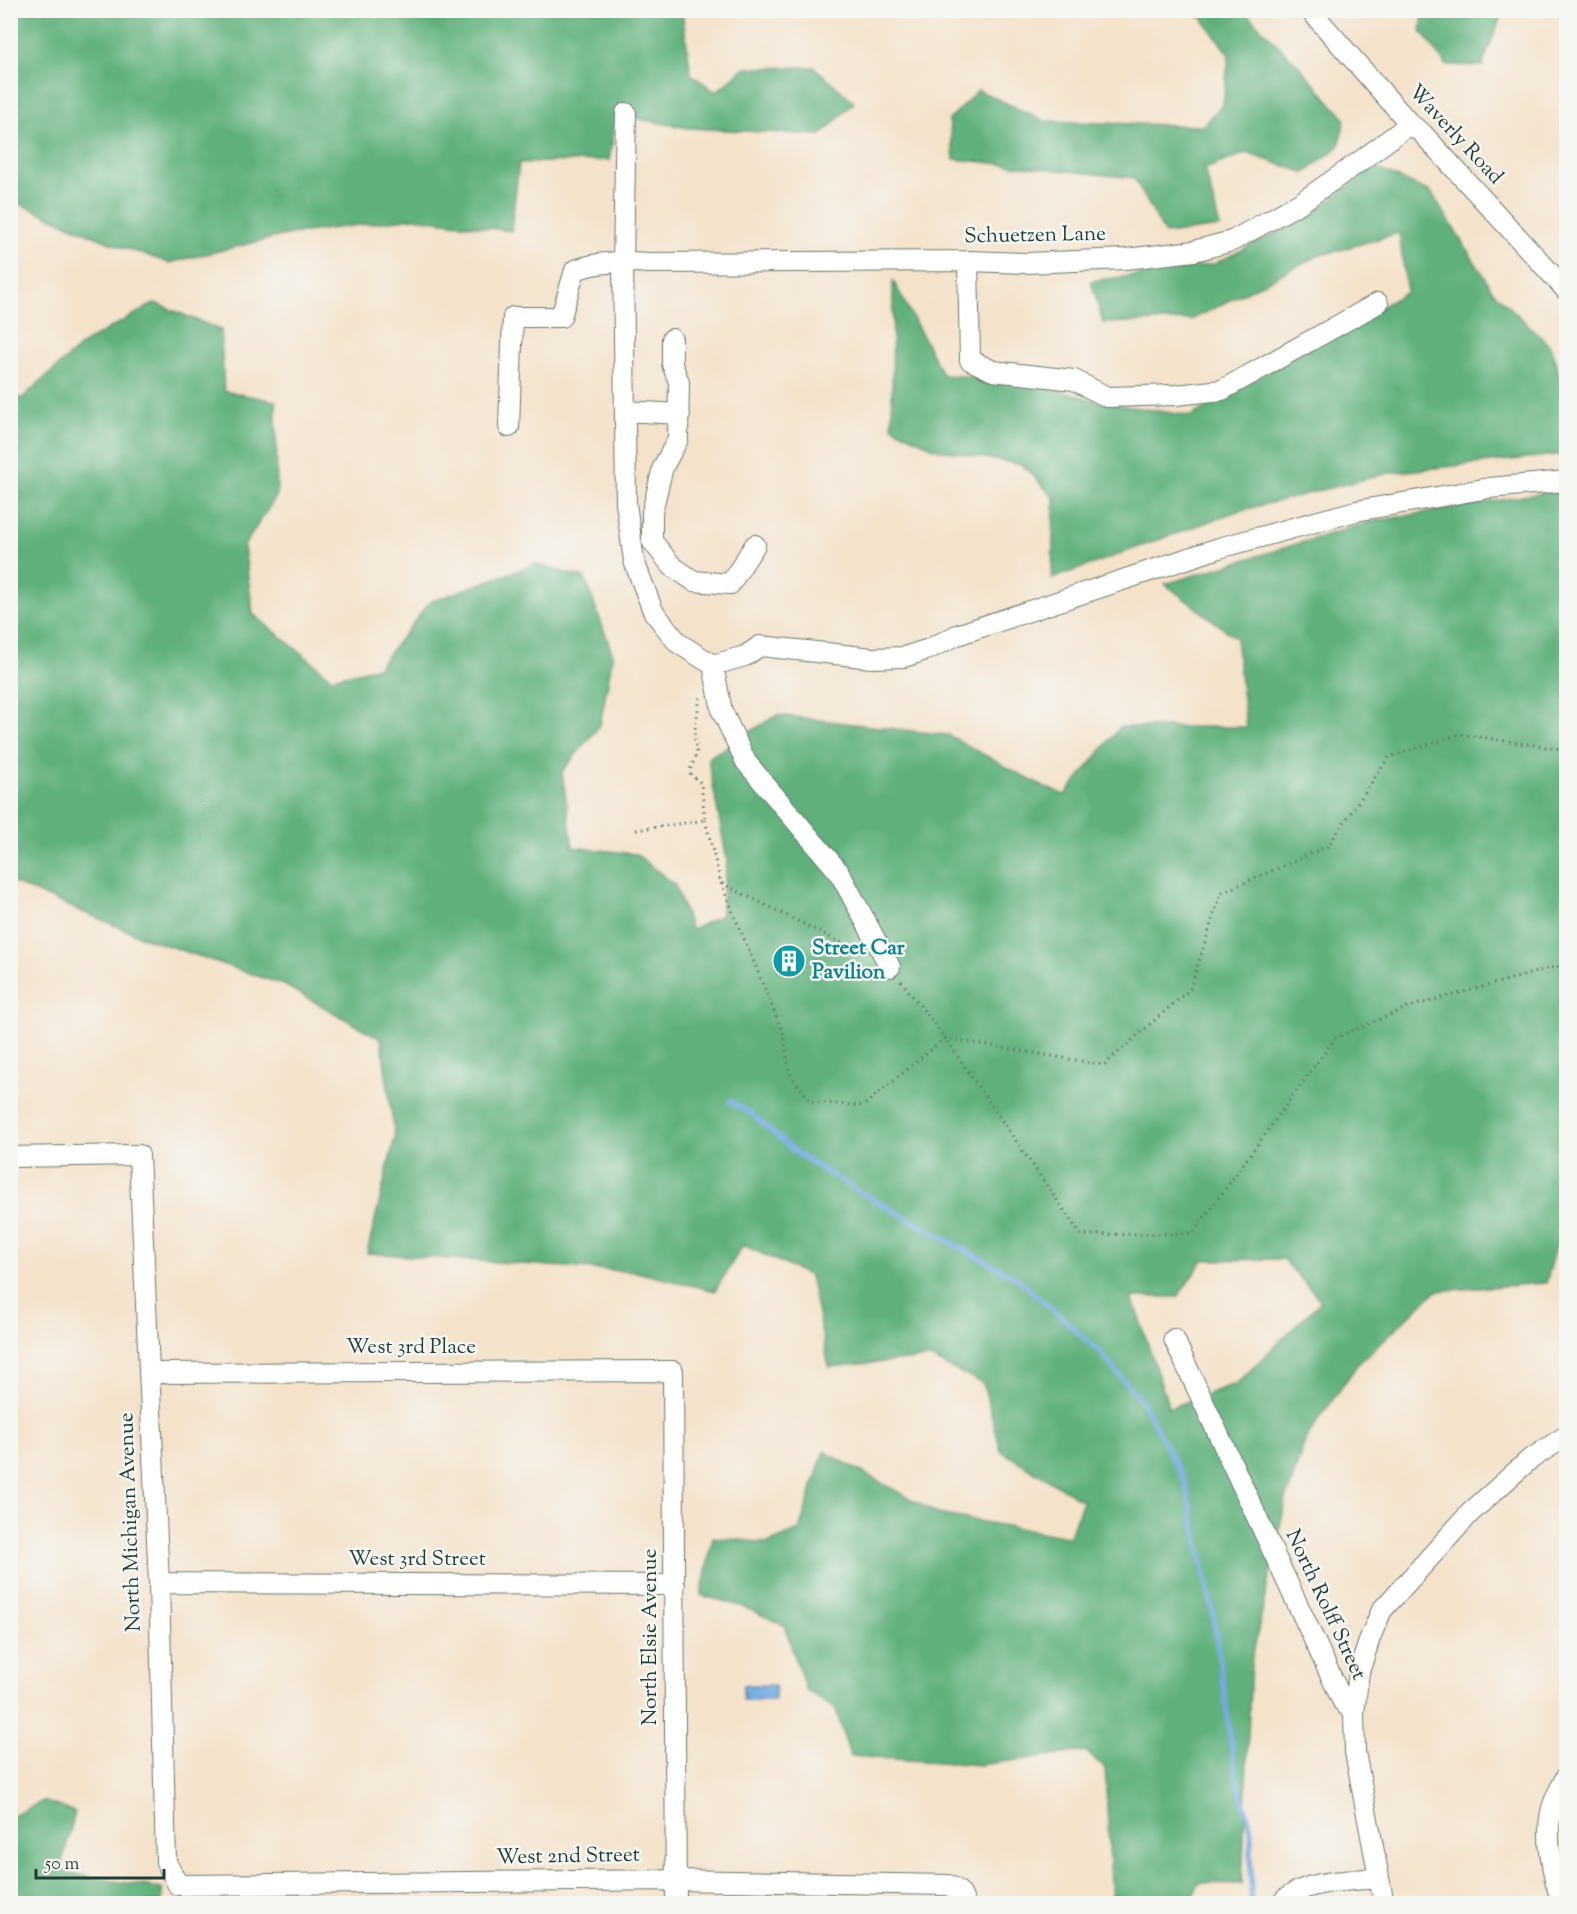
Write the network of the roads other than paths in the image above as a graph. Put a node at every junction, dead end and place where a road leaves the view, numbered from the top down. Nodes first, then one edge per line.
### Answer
1 (1310, 10) edge
2 (626, 113) dead end
3 (1410, 124) junction
4 (622, 261) junction
5 (968, 261) junction
6 (1566, 290) edge
7 (1378, 303) dead end
8 (672, 339) dead end
9 (625, 411) junction
10 (680, 414) junction
11 (509, 427) dead end
12 (1566, 481) edge
13 (755, 545) dead end
14 (713, 665) junction
15 (890, 967) road end
16 (10, 1157) edge
17 (1174, 1339) dead end
18 (674, 1371) joint
19 (150, 1373) junction
20 (1566, 1436) edge
21 (159, 1583) junction
22 (675, 1585) junction
23 (1354, 1713) junction
24 (1566, 1777) edge
25 (1379, 1878) junction
26 (677, 1880) junction
27 (178, 1885) joint
28 (961, 1896) edge
29 (676, 1904) edge
30 (1281, 1904) edge
31 (1384, 1904) edge
32 (1563, 1904) edge

1 - 3 street, Waverly Road
2 - 4 street
3 - 5 street, Schuetzen Lane
3 - 6 street, Waverly Road
4 - 5 street, Schuetzen Lane
4 - 9 street
4 - 11 street, Schuetzen Lane
5 - 7 street
8 - 10 street
9 - 10 street
9 - 14 street
10 - 13 street
12 - 14 street
14 - 15 street
16 - 19 street, North Michigan Avenue
17 - 23 street, North Rolff Street
18 - 19 street, West 3rd Place
18 - 22 street, North Elsie Avenue
19 - 21 street, North Michigan Avenue
20 - 23 street
21 - 22 street, West 3rd Street
21 - 27 street, North Michigan Avenue
22 - 26 street, North Elsie Avenue
23 - 25 street, North Rolff Street
24 - 32 street
25 - 30 street
25 - 31 street, North Rolff Street
26 - 27 street, West 2nd Street
26 - 28 street, West 2nd Street
26 - 29 street, North Elsie Avenue

